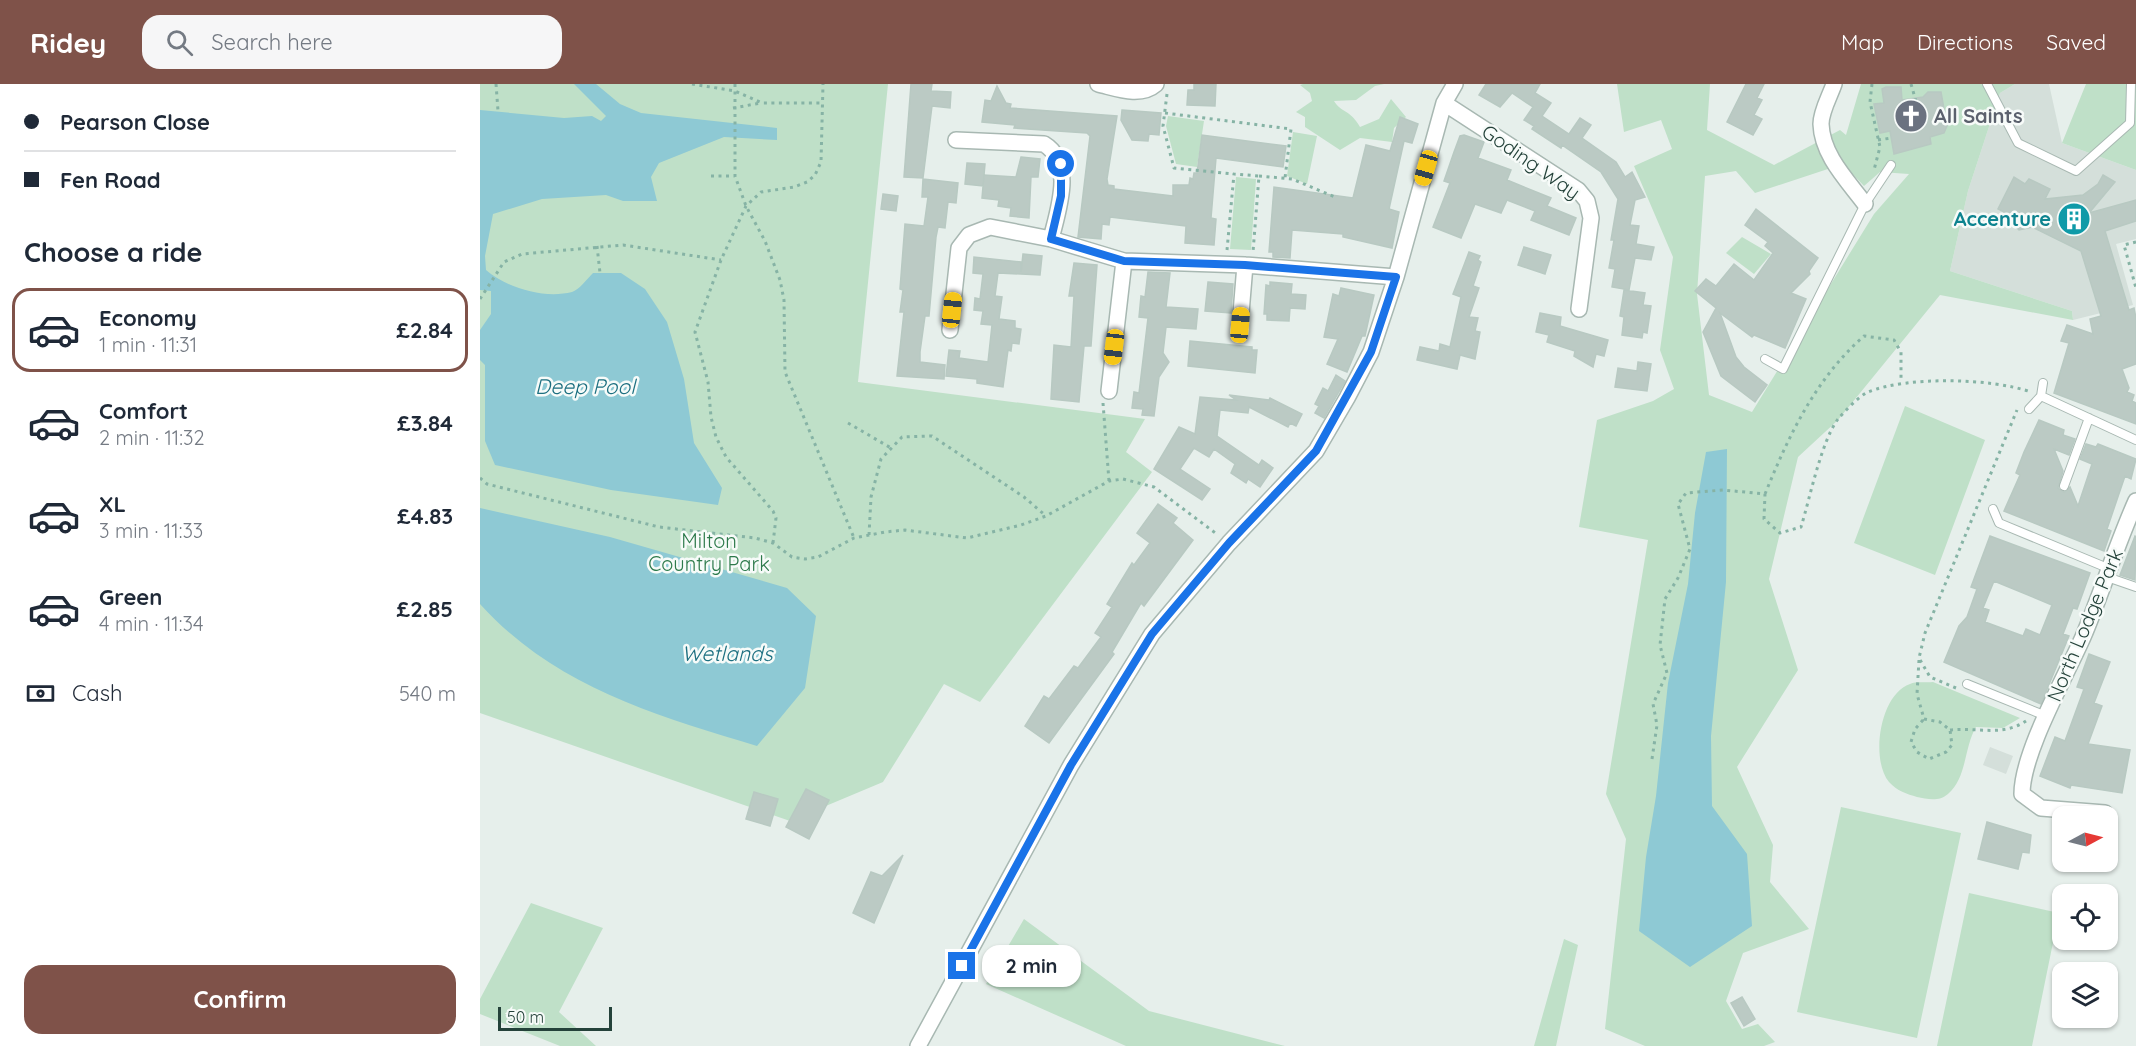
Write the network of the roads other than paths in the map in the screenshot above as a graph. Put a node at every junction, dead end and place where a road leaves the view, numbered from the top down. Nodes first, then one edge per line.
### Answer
1 (1098, 84) edge
2 (1455, 84) edge
3 (1834, 84) edge
4 (1987, 84) edge
5 (2131, 84) edge
6 (1162, 87) edge
7 (1444, 103) junction
8 (956, 140) dead end
9 (1891, 165) dead end
10 (1865, 204) junction
11 (1051, 239) junction
12 (1124, 261) junction
13 (1249, 265) junction
14 (1396, 277) junction
15 (1579, 309) dead end
16 (1240, 325) dead end
17 (950, 330) dead end
18 (1765, 359) dead end
19 (2043, 383) dead end
20 (1109, 391) road end
21 (2041, 396) junction
22 (2029, 409) dead end
23 (2089, 418) junction
24 (2136, 440) edge
25 (2064, 486) dead end
26 (2136, 501) edge
27 (1993, 509) dead end
28 (2131, 527) edge
29 (2108, 573) junction
30 (2136, 586) edge
31 (1965, 688) road end
32 (2046, 716) junction
33 (2052, 808) edge
34 (918, 1046) edge

1 - 6 street
2 - 7 street
3 - 10 street
4 - 5 lane
7 - 14 street
7 - 15 street, Goding Way
8 - 11 street
9 - 10 lane
10 - 18 lane
11 - 12 street
11 - 17 street
12 - 13 street
12 - 20 street
13 - 14 street
13 - 16 street
14 - 34 street
19 - 21 lane
21 - 22 lane
21 - 23 lane
23 - 24 lane
23 - 25 lane
26 - 28 street, North Lodge Park
27 - 29 lane
28 - 29 street, North Lodge Park
29 - 30 lane
29 - 32 street, North Lodge Park
31 - 32 lane, North Lodge Park
32 - 33 street, North Lodge Park

